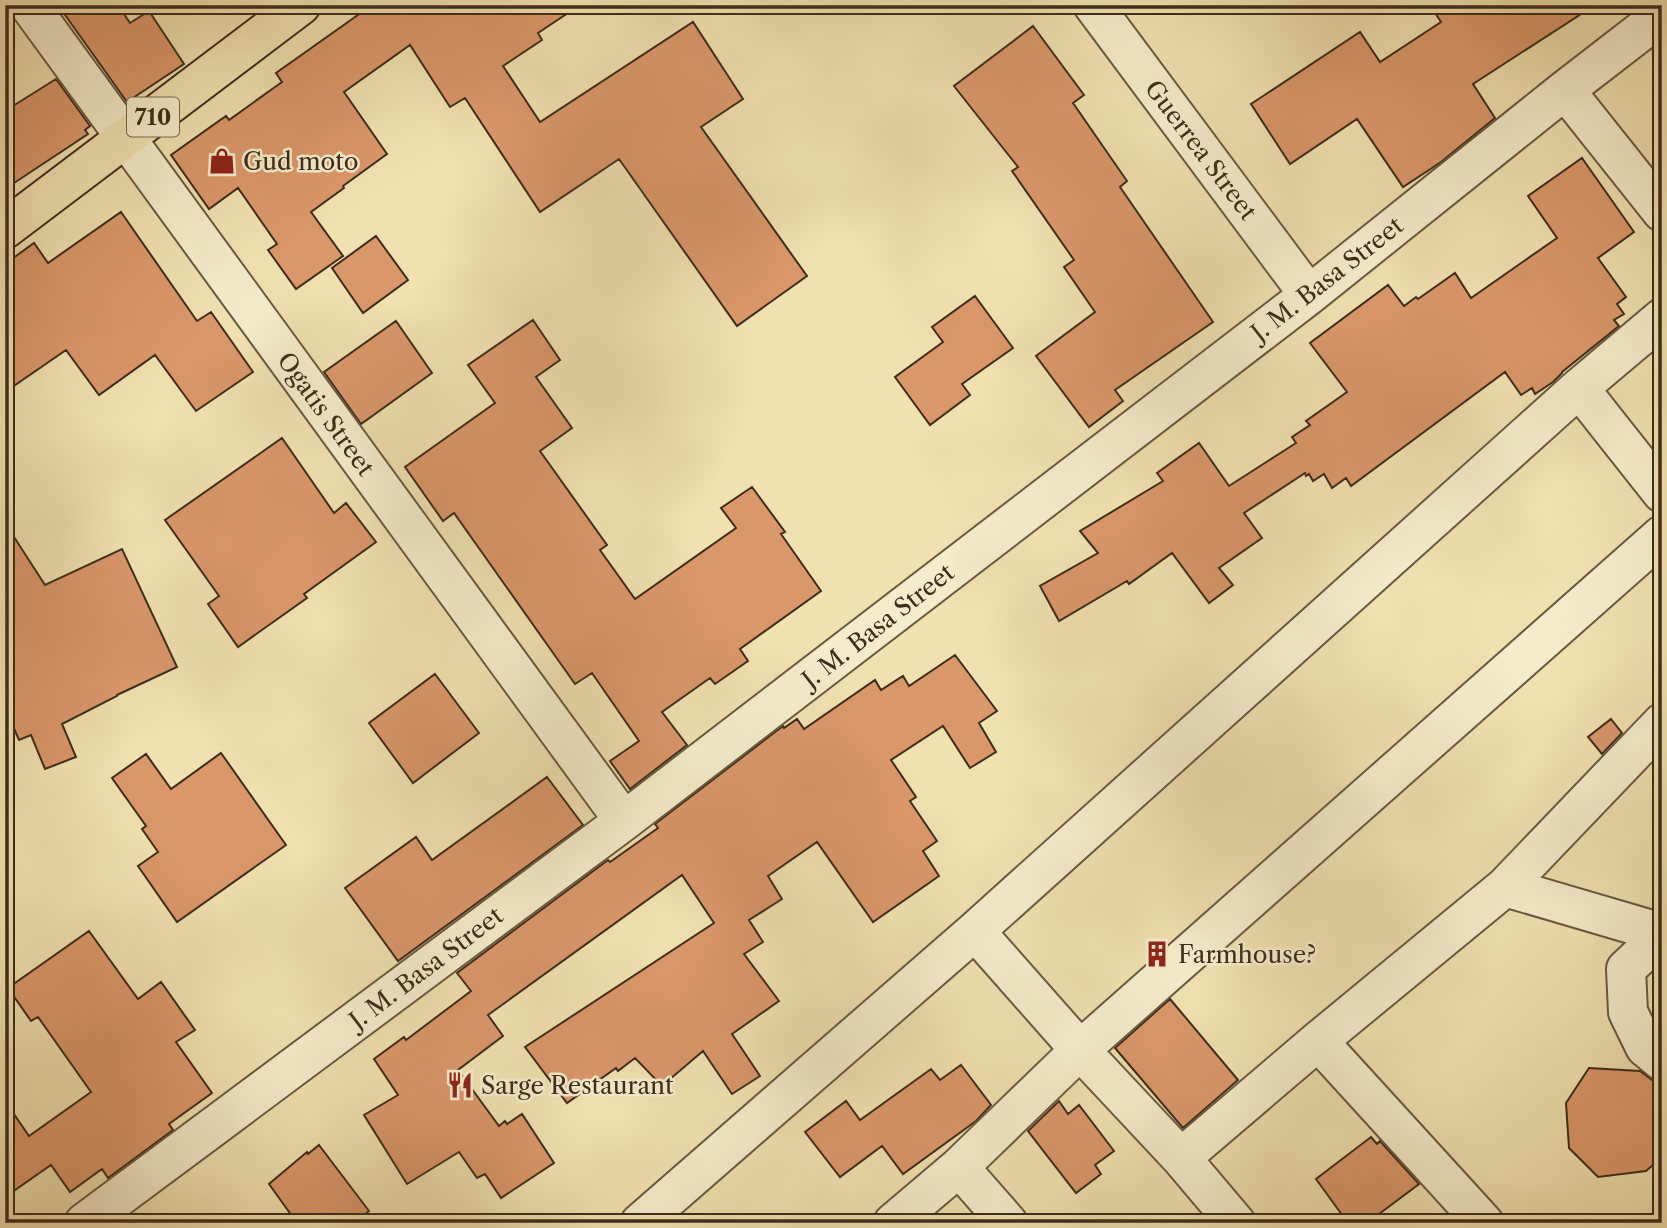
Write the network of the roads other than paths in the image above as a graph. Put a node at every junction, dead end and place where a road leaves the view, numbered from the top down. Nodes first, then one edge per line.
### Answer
1 (29, 5) edge
2 (301, 5) edge
3 (1093, 5) edge
4 (1662, 15) edge
5 (1565, 90) junction
6 (125, 139) junction
7 (1662, 212) edge
8 (5, 229) edge
9 (1309, 295) junction
10 (1662, 318) edge
11 (1579, 388) junction
12 (1662, 493) edge
13 (1662, 535) edge
14 (1662, 723) edge
15 (624, 821) junction
16 (1505, 887) junction
17 (975, 931) junction
18 (1662, 934) edge
19 (1318, 1041) junction
20 (1080, 1050) junction
21 (1662, 1060) edge
22 (1181, 1158) junction
23 (960, 1167) junction
24 (84, 1223) edge
25 (640, 1223) edge
26 (893, 1223) edge
27 (1008, 1223) edge
28 (1236, 1223) edge
29 (1484, 1223) edge

1 - 6 street, Ogatis Street
2 - 6 main road, 710
3 - 9 street, Guerrea Street
4 - 5 street, J. M. Basa Street
5 - 7 street
5 - 9 street, J. M. Basa Street
6 - 8 main road, 710
6 - 15 street, Ogatis Street
9 - 15 street, J. M. Basa Street
10 - 11 street
11 - 12 street
11 - 17 street
13 - 20 street
14 - 16 street
15 - 24 street, J. M. Basa Street
16 - 18 street
16 - 19 street
17 - 20 street
17 - 25 street
18 - 21 street
19 - 22 street
19 - 29 street
20 - 22 street
20 - 23 street
22 - 28 street
23 - 26 street
23 - 27 street

